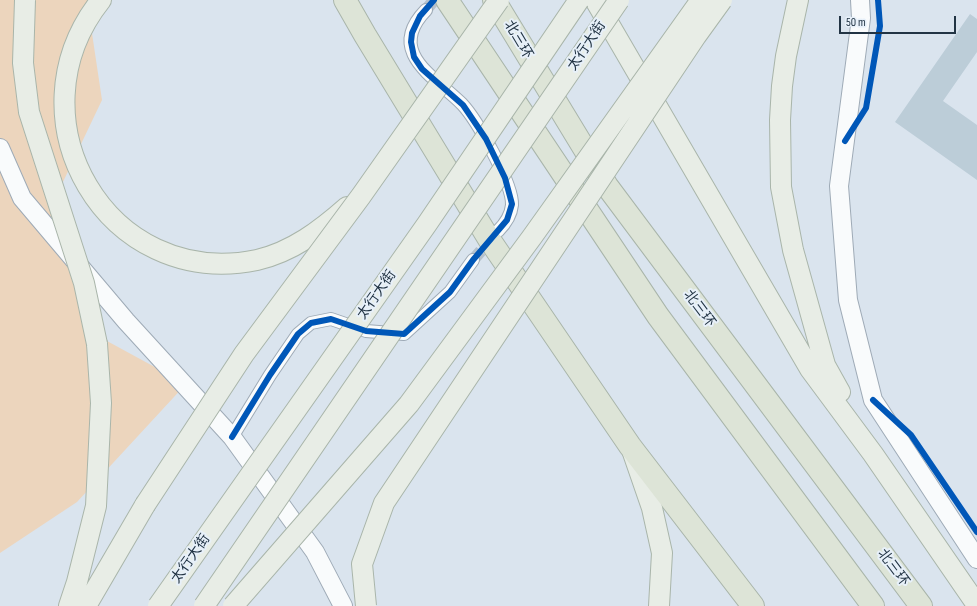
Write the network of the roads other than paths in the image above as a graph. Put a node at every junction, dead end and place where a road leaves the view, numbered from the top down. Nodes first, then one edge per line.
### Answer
1 (25, 0) edge
2 (101, 0) edge
3 (333, 0) edge
4 (345, 0) edge
5 (447, 0) edge
6 (494, 0) edge
7 (499, 0) edge
8 (579, 0) edge
9 (595, 0) edge
10 (619, 0) edge
11 (701, 0) edge
12 (722, 0) edge
13 (798, 0) edge
14 (860, 0) edge
15 (426, 10) tunnel mouth
16 (365, 35) junction
17 (0, 148) edge
18 (361, 196) junction
19 (498, 231) tunnel mouth
20 (473, 260) tunnel mouth
21 (232, 437) junction
22 (630, 446) junction
23 (873, 454) junction
24 (977, 559) edge
25 (977, 605) edge
26 (69, 606) edge
27 (86, 606) edge
28 (158, 606) edge
29 (204, 606) edge
30 (233, 606) edge
31 (343, 606) edge
32 (366, 606) edge
33 (659, 606) edge
34 (754, 606) edge
35 (873, 606) edge
36 (921, 606) edge

1 - 26 main road, bridge
2 - 18 main road, bridge
3 - 16 main road
4 - 16 highway
5 - 35 highway
6 - 36 highway, 北三环
7 - 18 main road, bridge
8 - 28 main road, 太行大街, bridge
9 - 23 main road
10 - 29 main road, 太行大街, bridge
11 - 30 main road, bridge
12 - 32 main road, bridge
13 - 23 main road
14 - 24 main road
15 - 19 street
16 - 22 highway
17 - 21 main road
18 - 27 main road, bridge
20 - 21 street
21 - 31 main road
22 - 33 main road
22 - 34 highway
23 - 25 main road

